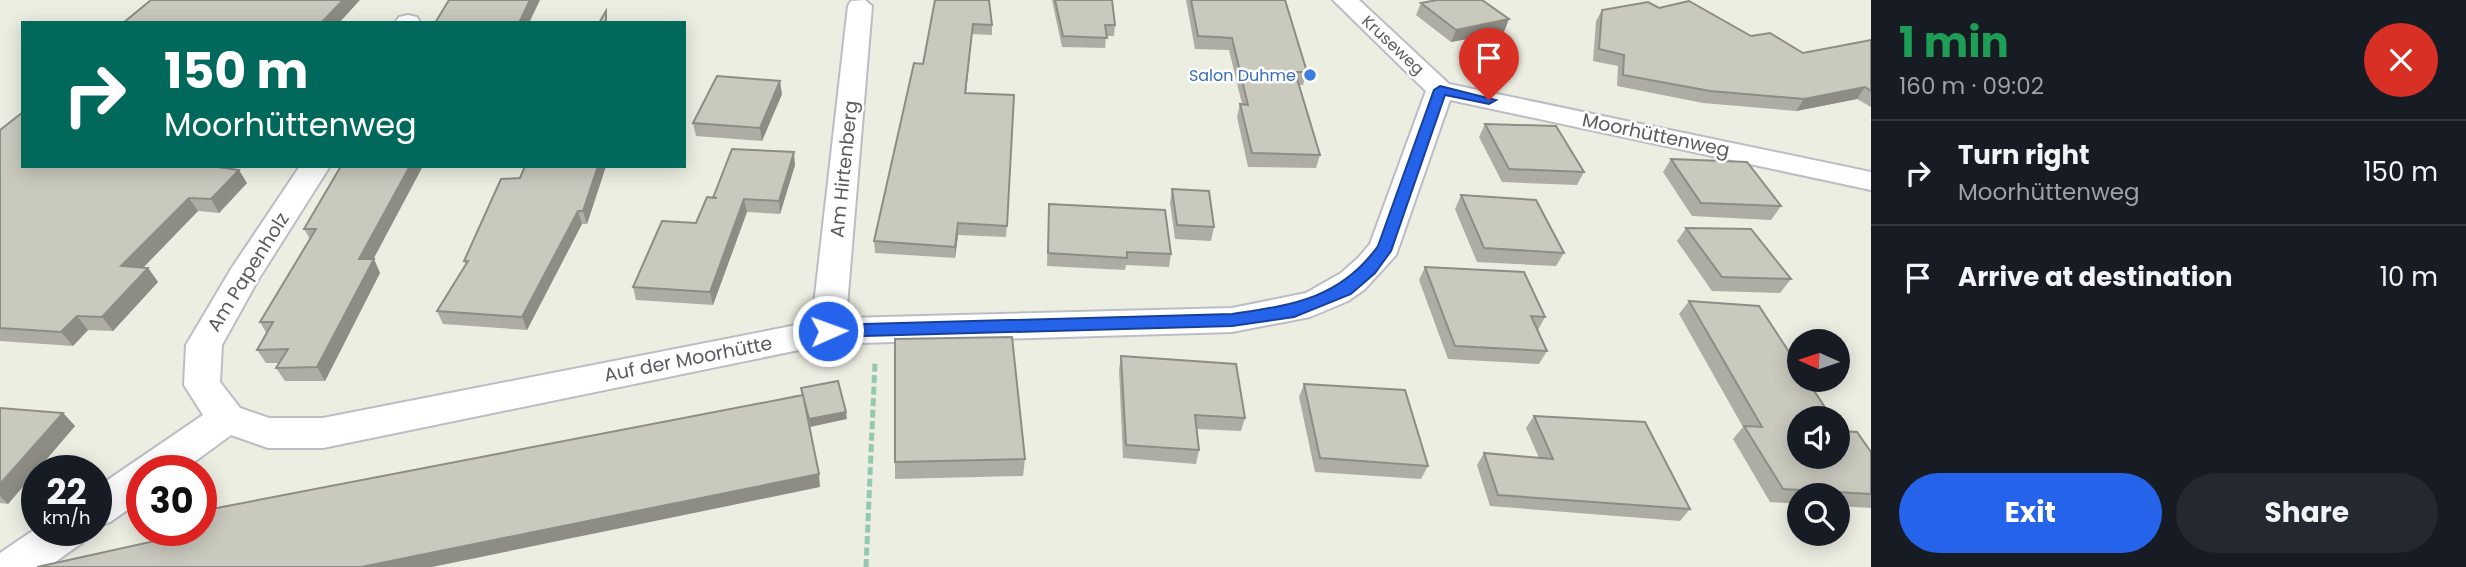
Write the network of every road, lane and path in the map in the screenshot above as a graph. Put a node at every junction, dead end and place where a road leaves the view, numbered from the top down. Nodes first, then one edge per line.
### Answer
1 (1345, 0) edge
2 (860, 6) dead end
3 (1440, 90) junction
4 (314, 168) edge
5 (1871, 180) edge
6 (828, 331) junction
7 (227, 418) junction
8 (175, 455) edge
9 (44, 546) edge
10 (14, 567) edge
11 (866, 567) edge

1 - 3 street, Kruseweg
2 - 6 street, Am Hirtenberg
3 - 5 street, Moorhüttenweg
3 - 6 street, Auf der Moorhütte
4 - 7 street, Am Papenholz
6 - 7 street, Auf der Moorhütte
6 - 11 path
7 - 8 street
9 - 10 street

